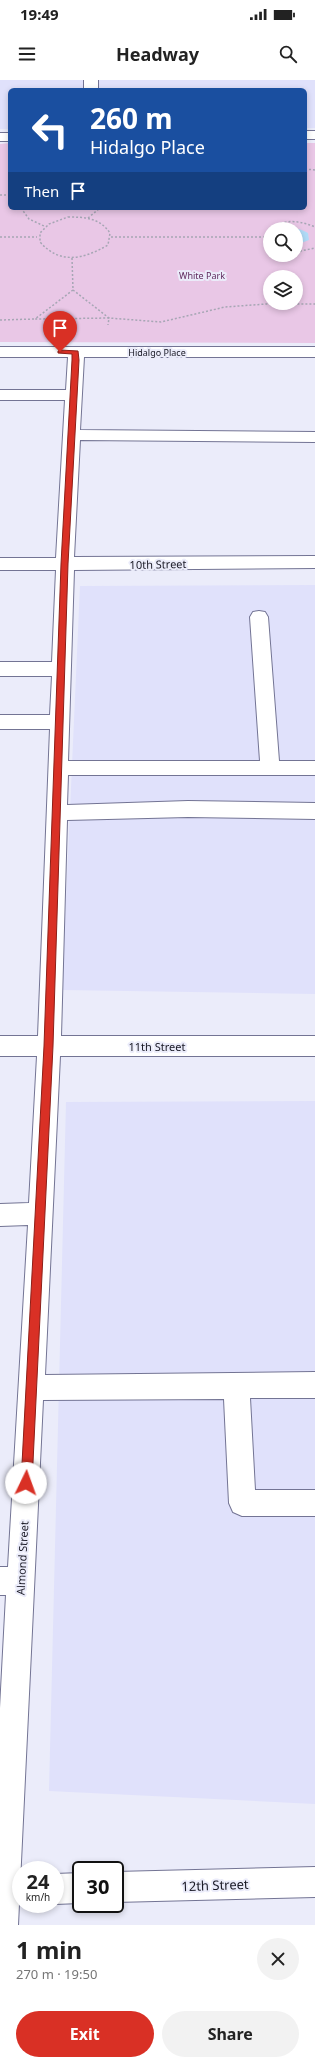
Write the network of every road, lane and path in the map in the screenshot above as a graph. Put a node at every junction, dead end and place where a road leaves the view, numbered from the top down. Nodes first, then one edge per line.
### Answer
1 (22, 210) edge
2 (98, 210) edge
3 (88, 218) junction
4 (280, 222) edge
5 (302, 222) edge
6 (303, 222) edge
7 (44, 226) junction
8 (315, 227) edge
9 (111, 236) junction
10 (0, 237) edge
11 (37, 237) junction
12 (263, 237) edge
13 (315, 248) edge
14 (303, 251) edge
15 (72, 258) junction
16 (73, 290) junction
17 (315, 304) edge
18 (109, 318) junction
19 (34, 319) junction
20 (0, 320) edge
21 (0, 352) edge
22 (76, 352) junction
23 (106, 352) junction
24 (315, 352) edge
25 (0, 394) edge
26 (74, 395) junction
27 (71, 435) junction
28 (315, 437) edge
29 (315, 562) edge
30 (0, 564) edge
31 (65, 564) junction
32 (260, 618) dead end
33 (0, 669) edge
34 (62, 669) junction
35 (0, 722) edge
36 (60, 722) junction
37 (58, 768) junction
38 (270, 768) junction
39 (315, 768) edge
40 (315, 811) edge
41 (56, 813) junction
42 (0, 1046) edge
43 (49, 1046) junction
44 (315, 1046) edge
45 (40, 1213) junction
46 (0, 1215) edge
47 (315, 1385) edge
48 (236, 1386) junction
49 (31, 1388) junction
50 (315, 1503) edge
51 (11, 1581) edge
52 (315, 1882) edge
53 (124, 1888) edge
54 (9, 1891) edge
55 (3, 1925) edge

1 - 7 path
2 - 3 path
3 - 7 path
3 - 9 path
4 - 5 path
6 - 8 path
7 - 11 path
9 - 12 path
9 - 15 path
10 - 11 path
11 - 15 path
13 - 14 path
15 - 16 path
16 - 18 path
16 - 19 path
17 - 18 path
18 - 19 path
18 - 23 path
19 - 20 path
21 - 22 street, Hidalgo Place
22 - 23 street, Hidalgo Place
22 - 26 street, Almond Street
23 - 24 street, Hidalgo Place
25 - 26 street
26 - 27 street, Almond Street
27 - 28 street
27 - 31 street, Almond Street
29 - 31 street, 10th Street
30 - 31 street, 10th Street
31 - 34 street, Almond Street
32 - 38 street
33 - 34 street
34 - 36 street, Almond Street
35 - 36 street
36 - 37 street, Almond Street
37 - 38 street
37 - 41 street, Almond Street
38 - 39 street
40 - 41 street
41 - 43 street, Almond Street
42 - 43 street, 11th Street
43 - 44 street, 11th Street
43 - 45 street, Almond Street
45 - 46 street
45 - 49 street, Almond Street
47 - 48 street
48 - 49 street
48 - 50 street
49 - 51 street, Almond Street
51 - 54 street, Almond Street
52 - 53 street, 12th Street
54 - 55 street, Almond Street

